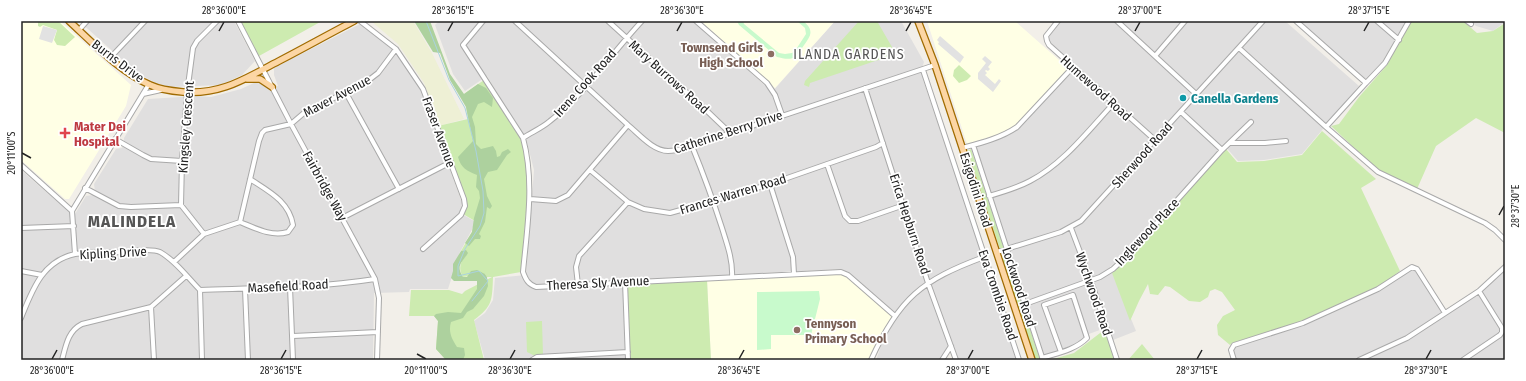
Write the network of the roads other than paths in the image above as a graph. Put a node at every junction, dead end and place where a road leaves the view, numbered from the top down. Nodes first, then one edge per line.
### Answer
1 (69, 21) edge
2 (87, 21) edge
3 (145, 21) edge
4 (217, 21) edge
5 (238, 21) edge
6 (354, 21) edge
7 (360, 21) edge
8 (483, 21) edge
9 (515, 21) edge
10 (608, 21) edge
11 (642, 21) edge
12 (696, 21) edge
13 (918, 21) edge
14 (1058, 21) edge
15 (1117, 21) edge
16 (1185, 21) edge
17 (1263, 21) edge
18 (1296, 21) edge
19 (1377, 21) edge
20 (1409, 21) edge
21 (79, 30) junction
22 (626, 38) junction
23 (1399, 40) junction
24 (1239, 48) junction
25 (396, 49) junction
26 (1155, 56) junction
27 (110, 58) junction
28 (935, 65) junction
29 (1073, 67) junction
30 (262, 69) junction
31 (923, 70) junction
32 (246, 79) junction
33 (1366, 83) junction
34 (149, 84) junction
35 (586, 86) junction
36 (272, 87) junction
37 (865, 88) junction
38 (162, 90) junction
39 (187, 92) junction
40 (346, 93) junction
41 (143, 94) junction
42 (1196, 94) junction
43 (1113, 104) junction
44 (1181, 112) junction
45 (782, 115) junction
46 (1251, 122) dead end
47 (291, 124) junction
48 (628, 126) junction
49 (1326, 127) junction
50 (730, 133) junction
51 (523, 138) junction
52 (115, 139) junction
53 (1155, 140) junction
54 (1286, 141) dead end
55 (883, 143) junction
56 (1229, 143) junction
57 (973, 145) junction
58 (692, 146) junction
59 (962, 148) junction
60 (1222, 150) junction
61 (182, 161) junction
62 (450, 162) junction
63 (827, 164) junction
64 (21, 165) edge
65 (590, 170) junction
66 (250, 179) junction
67 (770, 184) junction
68 (86, 188) junction
69 (399, 189) junction
70 (989, 196) junction
71 (530, 199) junction
72 (714, 201) junction
73 (628, 202) junction
74 (181, 205) junction
75 (904, 205) junction
76 (72, 211) junction
77 (342, 218) junction
78 (240, 222) junction
79 (74, 226) junction
80 (21, 228) edge
81 (1071, 228) junction
82 (204, 234) junction
83 (1505, 240) edge
84 (423, 249) dead end
85 (1008, 250) junction
86 (997, 252) junction
87 (75, 254) junction
88 (984, 257) junction
89 (174, 262) junction
90 (1505, 268) edge
91 (21, 271) edge
92 (794, 274) junction
93 (42, 275) junction
94 (186, 276) junction
95 (732, 277) junction
96 (375, 279) junction
97 (1091, 281) junction
98 (625, 282) junction
99 (928, 283) junction
100 (578, 285) junction
101 (290, 287) junction
102 (245, 289) junction
103 (200, 290) junction
104 (1478, 291) junction
105 (1025, 304) junction
106 (151, 307) junction
107 (1445, 313) junction
108 (895, 316) junction
109 (21, 317) edge
110 (378, 332) junction
111 (293, 336) junction
112 (951, 346) junction
113 (628, 352) junction
114 (1061, 352) junction
115 (1042, 359) edge
116 (62, 360) edge
117 (154, 360) edge
118 (202, 360) edge
119 (248, 360) edge
120 (293, 360) edge
121 (377, 360) edge
122 (532, 360) edge
123 (628, 360) edge
124 (871, 360) edge
125 (942, 360) edge
126 (956, 360) edge
127 (1019, 360) edge
128 (1032, 360) edge
129 (1117, 360) edge
130 (1234, 360) edge
131 (1359, 360) edge
132 (1463, 360) edge

1 - 21 main road, Burns Drive
2 - 21 street
3 - 27 street
4 - 39 street, Kingsley Crescent
5 - 30 street, Fairbridge Way
6 - 30 main road, Burns Drive
7 - 25 street, Fraser Avenue
8 - 51 street, Theresa Sly Avenue
9 - 35 street, Catherine Berry Drive
10 - 22 street, Mary Burrows Road
11 - 22 street, Irene Cook Road
12 - 45 street
13 - 28 main road, Esigodini Road
14 - 29 street, Humewood Road
15 - 26 street
16 - 26 street
17 - 24 street, Sherwood Road
18 - 33 street
19 - 23 street
20 - 23 street
21 - 27 main road, Burns Drive
22 - 35 street, Irene Cook Road
22 - 50 street, Mary Burrows Road
23 - 33 street
24 - 42 street, Sherwood Road
24 - 49 street
25 - 40 street, Maver Avenue
25 - 62 street, Fraser Avenue
26 - 42 street
27 - 34 main road, Burns Drive
28 - 31 street, Catherine Berry Drive
28 - 59 main road, Esigodini Road
29 - 43 street, Humewood Road
29 - 57 street
30 - 32 main road, Burns Drive
30 - 36 street, Fairbridge Way
31 - 37 street, Catherine Berry Drive
31 - 88 street, Eva Crombie Road
32 - 36 main road
32 - 39 main road, Burns Drive
33 - 49 street
34 - 38 main road, Burns Drive
34 - 41 street
35 - 48 street, Catherine Berry Drive
35 - 51 street, Irene Cook Road
36 - 47 street, Fairbridge Way
37 - 45 street, Catherine Berry Drive
37 - 55 street, Erica Hepburn Road
38 - 39 main road, Burns Drive
38 - 41 street
39 - 61 street, Kingsley Crescent
40 - 47 street, Maver Avenue
40 - 69 street
41 - 52 street
42 - 44 street, Sherwood Road
43 - 53 street, Humewood Road
43 - 70 street
44 - 53 street, Sherwood Road
44 - 60 street
45 - 50 street, Catherine Berry Drive
46 - 56 street, Inglewood Place
47 - 66 street
47 - 77 street, Fairbridge Way
48 - 58 street, Catherine Berry Drive
48 - 65 street
49 - 83 street
50 - 58 street, Catherine Berry Drive
51 - 71 street, Theresa Sly Avenue
52 - 61 street
52 - 68 street
53 - 81 street, Sherwood Road
54 - 56 street
55 - 63 street, Frances Warren Road
55 - 75 street, Erica Hepburn Road
56 - 60 street, Inglewood Place
57 - 59 street
57 - 70 street, Lockwood Road
58 - 72 street
59 - 86 main road, Esigodini Road
60 - 97 street, Inglewood Place
61 - 74 street, Kingsley Crescent
62 - 69 street
62 - 84 street, Fraser Avenue
63 - 67 street, Frances Warren Road
63 - 75 street
64 - 76 street
65 - 71 street
65 - 73 street, Frances Warren Road
66 - 78 street
66 - 78 street
67 - 72 street, Frances Warren Road
67 - 92 street
68 - 74 street
68 - 76 street
69 - 77 street
70 - 85 street, Lockwood Road
71 - 100 street, Theresa Sly Avenue
72 - 73 street, Frances Warren Road
72 - 95 street
73 - 100 street
74 - 82 street
75 - 99 street, Erica Hepburn Road
76 - 79 street
77 - 96 street, Fairbridge Way
78 - 82 street
79 - 80 street
79 - 87 street
81 - 85 street, Sherwood Road
81 - 97 street, Wychwood Road
82 - 89 street
85 - 86 street, Sherwood Road
85 - 105 street, Lockwood Road
86 - 128 main road, Esigodini Road
87 - 89 street, Kipling Drive
87 - 93 street, Kipling Drive
88 - 99 street
88 - 127 street, Eva Crombie Road
89 - 94 street, Kipling Drive
90 - 104 street
91 - 93 street
92 - 95 street, Theresa Sly Avenue
92 - 108 street, Theresa Sly Avenue
93 - 109 street, Kipling Drive
94 - 103 street, Kipling Drive
94 - 106 street
95 - 98 street, Theresa Sly Avenue
96 - 101 street, Masefield Road
96 - 110 street, Fairbridge Way
97 - 105 street, Inglewood Place
97 - 129 street, Wychwood Road
98 - 100 street, Theresa Sly Avenue
98 - 113 street
99 - 108 street
99 - 112 street, Erica Hepburn Road
101 - 102 street, Masefield Road
101 - 111 street
102 - 103 street, Masefield Road
102 - 119 street
103 - 118 street
104 - 107 street
104 - 132 street
105 - 115 street, Lockwood Road
106 - 116 street
106 - 117 street
107 - 130 street
107 - 131 street
108 - 124 street
110 - 111 street
110 - 121 street, Fairbridge Way
111 - 120 street
112 - 125 street
112 - 126 street, Erica Hepburn Road
113 - 122 street
113 - 123 street
114 - 114 street
114 - 115 street

